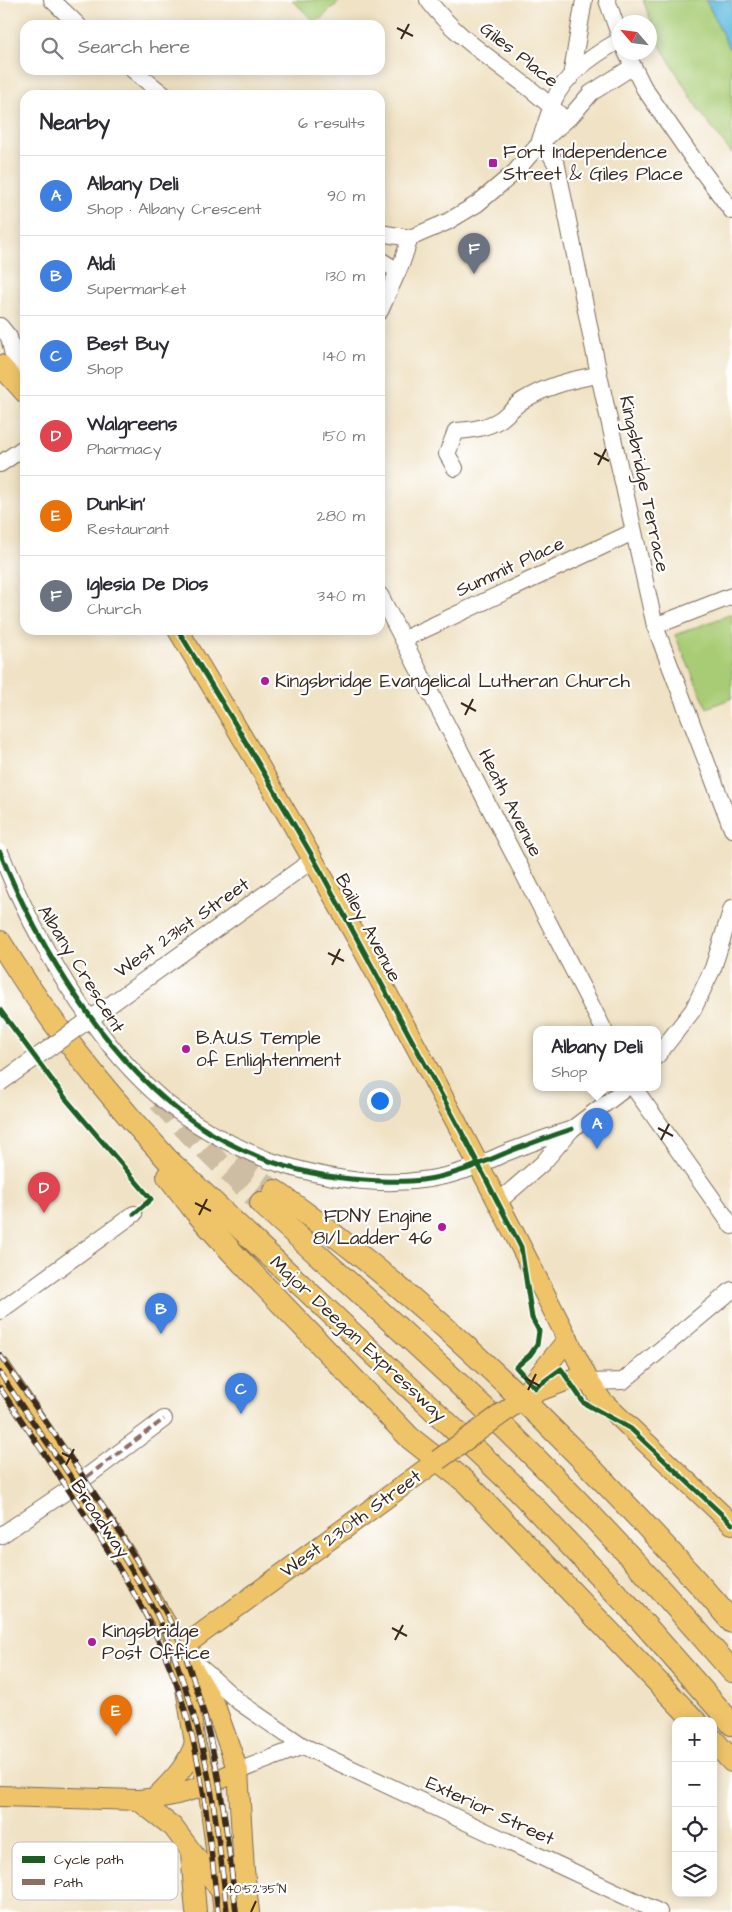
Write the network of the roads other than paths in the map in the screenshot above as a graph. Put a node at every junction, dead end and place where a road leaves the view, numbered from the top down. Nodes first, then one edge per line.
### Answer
1 (52, 0) edge
2 (428, 0) edge
3 (584, 0) edge
4 (607, 0) edge
5 (612, 15) edge
6 (73, 20) edge
7 (612, 44) edge
8 (629, 60) edge
9 (139, 75) edge
10 (571, 77) junction
11 (158, 90) edge
12 (552, 106) junction
13 (565, 120) junction
14 (540, 142) junction
15 (732, 211) edge
16 (385, 234) edge
17 (410, 238) junction
18 (385, 263) edge
19 (398, 271) junction
20 (385, 300) edge
21 (0, 326) edge
22 (0, 365) edge
23 (599, 375) junction
24 (20, 382) edge
25 (20, 388) edge
26 (20, 450) edge
27 (0, 464) edge
28 (455, 468) dead end
29 (633, 532) junction
30 (732, 596) edge
31 (385, 604) edge
32 (655, 626) junction
33 (181, 635) edge
34 (404, 639) junction
35 (732, 829) edge
36 (0, 852) edge
37 (314, 859) junction
38 (732, 908) edge
39 (0, 942) edge
40 (91, 1018) junction
41 (602, 1026) edge
42 (661, 1051) edge
43 (0, 1083) edge
44 (622, 1091) edge
45 (636, 1091) edge
46 (127, 1116) junction
47 (572, 1128) junction
48 (479, 1165) junction
49 (498, 1202) junction
50 (134, 1214) dead end
51 (732, 1226) edge
52 (732, 1290) edge
53 (0, 1311) edge
54 (568, 1339) junction
55 (0, 1367) edge
56 (589, 1382) junction
57 (516, 1402) junction
58 (164, 1419) dead end
59 (438, 1460) junction
60 (77, 1484) junction
61 (732, 1524) edge
62 (0, 1536) edge
63 (732, 1622) edge
64 (180, 1649) junction
65 (732, 1671) edge
66 (691, 1717) edge
67 (732, 1724) edge
68 (195, 1743) junction
69 (717, 1744) edge
70 (303, 1746) junction
71 (732, 1761) edge
72 (238, 1771) junction
73 (208, 1785) junction
74 (0, 1796) edge
75 (146, 1800) junction
76 (191, 1853) junction
77 (222, 1892) junction
78 (196, 1912) edge
79 (215, 1912) edge
80 (224, 1912) edge
81 (248, 1912) edge
82 (659, 1912) edge

1 - 6 street
2 - 12 street, Giles Place
3 - 10 street
4 - 5 street
7 - 10 street
8 - 13 street
8 - 15 street
9 - 11 street
10 - 12 street
12 - 13 street, Giles Place
12 - 14 street
13 - 14 street
14 - 17 street
14 - 23 street, Kingsbridge Terrace
16 - 17 street
17 - 19 street
18 - 19 street
19 - 20 street
21 - 24 street
22 - 25 main road
23 - 28 street
23 - 29 street, Kingsbridge Terrace
26 - 27 street
29 - 32 street, Kingsbridge Terrace
29 - 34 street, Summit Place
30 - 32 street
31 - 34 street, Heath Avenue
32 - 35 street, Kingsbridge Terrace
33 - 37 main road, Bailey Avenue
34 - 41 street, Heath Avenue
36 - 40 street, Albany Crescent, bridge
37 - 40 street, West 231st Street, bridge
37 - 48 main road, Bailey Avenue
38 - 42 street
39 - 46 highway, Major Deegan Expressway
40 - 43 street, West 231st Street, bridge
40 - 48 street, Albany Crescent, bridge
44 - 47 street, Albany Crescent
45 - 51 street
46 - 59 highway
46 - 67 highway, Major Deegan Expressway
47 - 48 street, Albany Crescent
47 - 49 street, Albany Crescent
48 - 49 main road, Bailey Avenue
49 - 54 main road, Bailey Avenue
50 - 53 street
52 - 56 street, West 230th Street
54 - 56 main road, Bailey Avenue
54 - 57 main road, West 230th Street
55 - 60 main road, Broadway
56 - 57 main road, West 230th Street
56 - 61 main road, Bailey Avenue
57 - 59 main road, West 230th Street, bridge
57 - 63 highway
57 - 65 highway, Major Deegan Expressway
58 - 60 street
59 - 64 main road, West 230th Street
59 - 66 highway
60 - 62 street
60 - 64 main road, Broadway
64 - 68 main road, Broadway
64 - 70 street, Exterior Street
64 - 72 main road, Broadway
68 - 73 main road, Broadway
68 - 75 main road
69 - 71 highway
70 - 72 street
70 - 82 street, Exterior Street
72 - 73 main road
72 - 81 main road, Broadway
73 - 75 main road
73 - 77 main road, Broadway
74 - 75 main road
75 - 76 main road
76 - 77 main road
76 - 78 main road
77 - 79 main road
77 - 80 main road, Broadway

